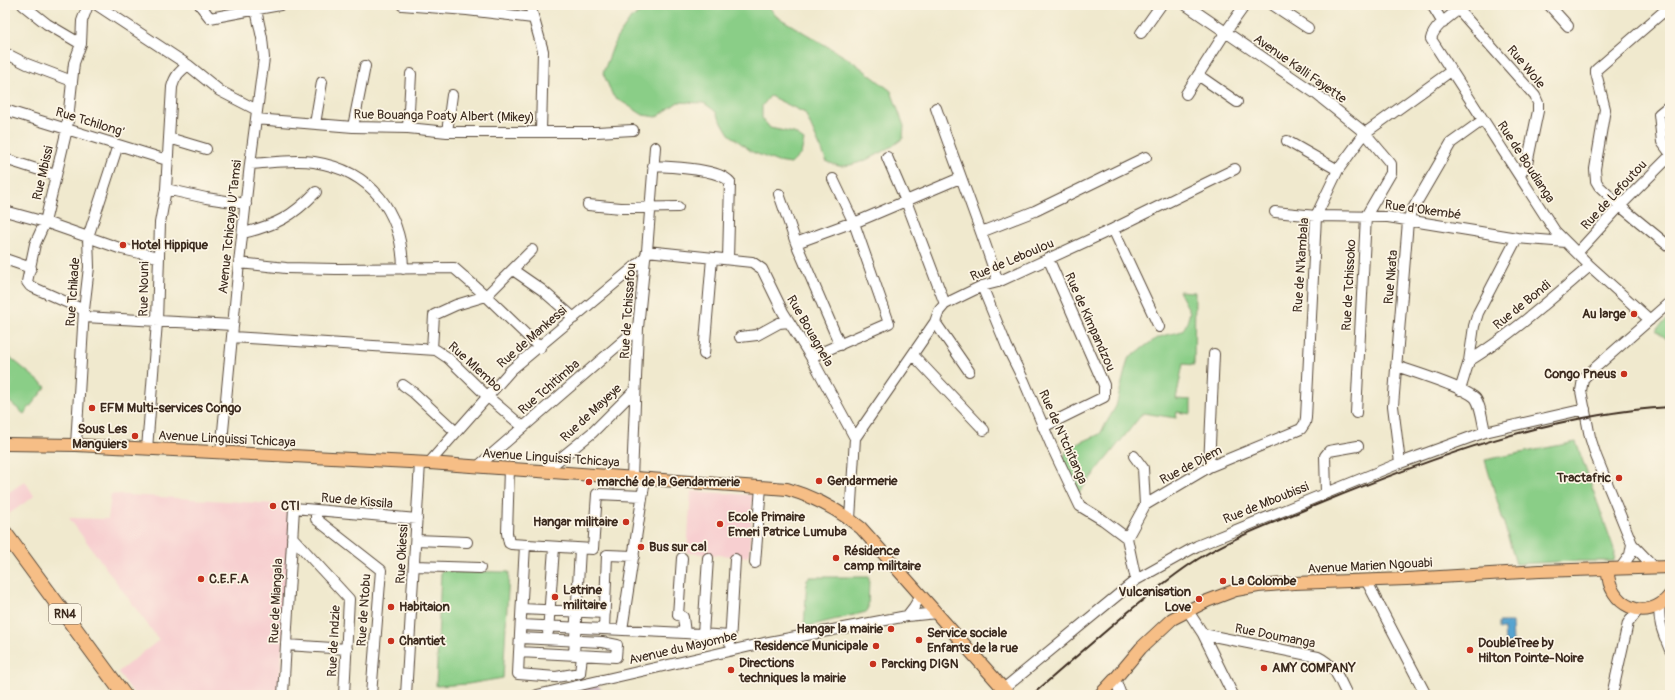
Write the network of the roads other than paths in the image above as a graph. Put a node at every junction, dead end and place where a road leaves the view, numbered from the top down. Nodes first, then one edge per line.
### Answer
1 (23, 5) edge
2 (88, 5) edge
3 (97, 5) edge
4 (200, 5) edge
5 (280, 5) edge
6 (402, 5) edge
7 (530, 5) edge
8 (1161, 5) edge
9 (1186, 5) edge
10 (1245, 5) edge
11 (1273, 5) edge
12 (1432, 5) edge
13 (1670, 6) edge
14 (1462, 7) edge
15 (1554, 7) edge
16 (255, 8) edge
17 (467, 8) edge
18 (533, 18) junction
19 (1443, 23) junction
20 (1568, 26) dead end
21 (1308, 28) dead end
22 (1141, 32) dead end
23 (1225, 33) junction
24 (81, 44) junction
25 (5, 53) edge
26 (188, 65) junction
27 (365, 66) dead end
28 (1451, 71) junction
29 (411, 74) dead end
30 (1198, 76) junction
31 (72, 81) junction
32 (322, 82) dead end
33 (1186, 94) dead end
34 (452, 95) dead end
35 (1237, 102) dead end
36 (1670, 105) edge
37 (936, 108) dead end
38 (5, 110) edge
39 (256, 115) junction
40 (1483, 120) junction
41 (316, 124) junction
42 (353, 127) junction
43 (408, 128) junction
44 (66, 129) junction
45 (633, 130) dead end
46 (540, 131) junction
47 (447, 132) junction
48 (1365, 133) junction
49 (169, 138) junction
50 (1287, 141) dead end
51 (118, 145) junction
52 (655, 147) dead end
53 (206, 149) dead end
54 (887, 157) dead end
55 (1146, 157) dead end
56 (5, 159) edge
57 (1668, 159) edge
58 (167, 160) junction
59 (250, 164) junction
60 (1391, 164) joint
61 (653, 166) junction
62 (1235, 169) dead end
63 (1338, 170) junction
64 (55, 175) junction
65 (1520, 175) junction
66 (960, 178) junction
67 (833, 179) dead end
68 (166, 189) junction
69 (316, 192) dead end
70 (779, 194) dead end
71 (906, 201) junction
72 (246, 204) junction
73 (588, 205) dead end
74 (1620, 206) junction
75 (650, 207) junction
76 (678, 207) dead end
77 (5, 211) edge
78 (1275, 212) dead end
79 (1316, 216) junction
80 (1366, 216) junction
81 (1408, 221) junction
82 (45, 222) junction
83 (854, 223) junction
84 (1113, 229) junction
85 (981, 232) junction
86 (243, 233) junction
87 (88, 237) junction
88 (1517, 238) junction
89 (1566, 242) junction
90 (796, 243) junction
91 (1670, 247) edge
92 (532, 250) dead end
93 (1578, 252) junction
94 (646, 254) junction
95 (158, 257) junction
96 (712, 258) junction
97 (1048, 258) junction
98 (728, 259) junction
99 (5, 260) edge
100 (239, 263) junction
101 (1590, 266) junction
102 (31, 268) junction
103 (403, 268) junction
104 (513, 270) junction
105 (998, 282) junction
106 (982, 286) junction
107 (486, 296) junction
108 (1670, 302) edge
109 (945, 304) junction
110 (84, 313) junction
111 (574, 318) junction
112 (1650, 320) junction
113 (157, 322) junction
114 (789, 322) junction
115 (935, 322) junction
116 (233, 325) junction
117 (1160, 327) dead end
118 (638, 328) junction
119 (232, 337) junction
120 (740, 338) dead end
121 (840, 345) junction
122 (540, 348) junction
123 (432, 349) junction
124 (704, 354) dead end
125 (1214, 354) dead end
126 (913, 355) junction
127 (811, 357) junction
128 (1468, 361) junction
129 (1396, 366) junction
130 (969, 371) dead end
131 (403, 385) dead end
132 (635, 390) junction
133 (1460, 390) junction
134 (488, 397) junction
135 (1585, 409) junction
136 (1356, 413) dead end
137 (1305, 423) joint
138 (523, 427) junction
139 (1043, 427) junction
140 (984, 430) dead end
141 (456, 432) junction
142 (1485, 432) junction
143 (854, 438) junction
144 (5, 444) edge
145 (76, 445) junction
146 (1358, 446) dead end
147 (147, 449) junction
148 (221, 452) junction
149 (1134, 456) dead end
150 (425, 463) junction
151 (1400, 463) junction
152 (477, 467) junction
153 (1209, 467) junction
154 (509, 469) junction
155 (545, 471) junction
156 (632, 478) junction
157 (645, 479) junction
158 (761, 487) junction
159 (1326, 493) junction
160 (642, 496) junction
161 (1145, 505) junction
162 (294, 508) joint
163 (316, 510) junction
164 (417, 519) junction
165 (850, 519) junction
166 (5, 533) edge
167 (292, 538) junction
168 (1127, 538) junction
169 (416, 540) junction
170 (467, 542) dead end
171 (1632, 544) junction
172 (525, 545) junction
173 (554, 548) junction
174 (580, 549) junction
175 (634, 556) junction
176 (682, 558) dead end
177 (708, 558) dead end
178 (735, 559) dead end
179 (755, 564) dead end
180 (414, 566) junction
181 (1654, 567) junction
182 (1670, 567) edge
183 (480, 568) dead end
184 (1591, 569) junction
185 (1614, 569) junction
186 (1136, 580) junction
187 (1366, 580) junction
188 (1609, 584) junction
189 (921, 595) junction
190 (1666, 601) edge
191 (1622, 603) junction
192 (522, 609) junction
193 (550, 610) junction
194 (1640, 610) junction
195 (576, 611) junction
196 (1188, 611) junction
197 (605, 613) junction
198 (937, 613) junction
199 (907, 616) junction
200 (1628, 623) junction
201 (1660, 623) junction
202 (521, 625) junction
203 (549, 625) junction
204 (576, 627) junction
205 (604, 629) junction
206 (622, 630) junction
207 (685, 633) junction
208 (703, 634) junction
209 (1203, 634) junction
210 (730, 636) junction
211 (520, 638) junction
212 (548, 639) junction
213 (574, 640) junction
214 (286, 645) junction
215 (347, 649) junction
216 (1670, 650) edge
217 (729, 651) junction
218 (519, 652) junction
219 (547, 654) junction
220 (578, 656) junction
221 (1115, 679) junction
222 (1003, 693) edge
223 (124, 695) edge
224 (283, 695) edge
225 (344, 695) edge
226 (371, 695) edge
227 (406, 695) edge
228 (537, 695) edge
229 (1100, 695) edge
230 (1122, 695) edge
231 (1233, 695) edge
232 (1347, 695) edge
233 (1426, 695) edge
234 (1612, 695) edge

1 - 24 street
2 - 24 street, Rue Mbissi
3 - 26 street
4 - 16 street
5 - 16 street
6 - 17 street
7 - 18 street
8 - 22 street
9 - 23 street, Avenue Kalli Fayette
10 - 23 street
11 - 21 street
12 - 19 street
13 - 74 street
14 - 19 street, Rue de Boudianga
14 - 65 street, Rue Wole
15 - 20 street
16 - 39 street, Avenue Tchicaya U'Tamsi
17 - 18 street
18 - 46 street
19 - 28 street, Rue de Boudianga
23 - 30 street
23 - 48 street, Avenue Kalli Fayette
24 - 31 street, Rue Mbissi
25 - 31 street
26 - 39 street
26 - 49 street, Rue Nouni
27 - 42 street
28 - 40 street, Rue de Boudianga
28 - 48 street, Rue de N'kambala
29 - 43 street
30 - 33 street
30 - 35 street
31 - 44 street, Rue Mbissi
32 - 41 street
34 - 47 street
36 - 57 street
37 - 66 street
38 - 44 street, Rue Tchilong'
39 - 41 street, Rue Bouanga Poaty Albert (Mikey)
39 - 59 street, Avenue Tchicaya U'Tamsi
40 - 65 street, Rue de Boudianga
40 - 81 street, Rue Nkata
41 - 42 street, Rue Bouanga Poaty Albert (Mikey)
42 - 43 street, Rue Bouanga Poaty Albert (Mikey)
43 - 47 street, Rue Bouanga Poaty Albert (Mikey)
44 - 51 street, Rue Tchilong'
44 - 64 street, Rue Mbissi
45 - 46 street, Rue Bouanga Poaty Albert (Mikey)
46 - 47 street, Rue Bouanga Poaty Albert (Mikey)
48 - 60 street, Avenue Kalli Fayette
48 - 63 street, Rue de N'kambala
49 - 53 street
49 - 58 street, Rue Nouni
50 - 63 street
51 - 58 street, Rue Tchilong'
51 - 87 street, Rue Tchikade
52 - 61 street, Rue de Tchissafou
54 - 71 street
55 - 85 street
56 - 64 street
57 - 74 street, Rue de Lefoutou
58 - 68 street, Rue Nouni
59 - 72 street, Avenue Tchicaya U'Tamsi
59 - 103 street
60 - 80 street, Rue de Tchissoko
61 - 75 street, Rue de Tchissafou
61 - 98 street
62 - 84 street, Rue de Leboulou
63 - 79 street, Rue de N'kambala
64 - 82 street, Rue Mbissi
65 - 89 street, Rue de Boudianga
66 - 71 street
66 - 85 street
67 - 83 street
68 - 72 street
68 - 95 street, Rue Nouni
69 - 86 street
70 - 90 street
71 - 83 street
71 - 109 street
72 - 86 street, Avenue Tchicaya U'Tamsi
73 - 75 street
74 - 91 street
74 - 93 street, Rue de Lefoutou
75 - 76 street
75 - 94 street, Rue de Tchissafou
77 - 82 street
78 - 79 street, Rue d'Okembé
79 - 80 street, Rue d'Okembé
79 - 137 street, Rue de N'kambala
80 - 81 street, Rue d'Okembé
80 - 136 street, Rue de Tchissoko
81 - 88 street, Rue d'Okembé
81 - 129 street, Rue Nkata
82 - 87 street
82 - 102 street, Rue Mbissi
83 - 90 street
83 - 121 street
84 - 97 street, Rue de Leboulou
84 - 117 street
85 - 105 street
86 - 100 street, Avenue Tchicaya U'Tamsi
87 - 95 street
87 - 110 street, Rue Tchikade
88 - 89 street, Rue d'Okembé
88 - 128 street
89 - 93 street, Rue de Boudianga
90 - 121 street
92 - 104 street
93 - 101 street, Rue de Boudianga
94 - 96 street, Rue Bouagnela
94 - 111 street, Rue de Mankessi
94 - 118 street, Rue de Tchissafou
95 - 113 street, Rue Nouni
96 - 98 street, Rue Bouagnela
96 - 124 street
97 - 105 street, Rue de Leboulou
97 - 139 street, Rue de Kimpandzou
98 - 114 street, Rue Bouagnela
99 - 102 street
100 - 103 street
100 - 116 street, Avenue Tchicaya U'Tamsi
101 - 112 street, Rue de Boudianga
101 - 128 street, Rue de Bondi
102 - 110 street, Rue Mbissi
103 - 107 street
104 - 107 street
104 - 111 street
105 - 106 street, Rue de Leboulou
106 - 109 street, Rue de Leboulou
106 - 139 street, Rue de N'tchitanga
107 - 122 street
107 - 123 street
108 - 112 street
109 - 115 street
110 - 113 street
110 - 145 street, Rue Tchikade
111 - 122 street, Rue de Mankessi
112 - 135 street
113 - 116 street
113 - 147 street, Rue Nouni
114 - 120 street
114 - 127 street, Rue Bouagnela
115 - 126 street
115 - 130 street
116 - 119 street, Avenue Tchicaya U'Tamsi
118 - 132 street, Rue de Tchissafou
118 - 138 street, Rue Tchitimba
119 - 123 street, Rue Mlembo
119 - 148 street, Avenue Tchicaya U'Tamsi
121 - 127 street
122 - 134 street, Rue de Mankessi
123 - 134 street, Rue Mlembo
125 - 153 street
126 - 140 street
126 - 143 street
127 - 143 street, Rue Bouagnela
128 - 133 street
129 - 133 street
129 - 151 street, Rue Nkata
131 - 141 street
132 - 155 street, Rue de Mayeye
132 - 156 street, Rue de Tchissafou
133 - 142 street
134 - 138 street, Rue Mlembo
134 - 141 street, Rue de Mankessi
135 - 142 street, Rue de Mboubissi
135 - 171 street
137 - 153 street, Rue de Djem
138 - 152 street, Rue Tchitimba
139 - 168 street, Rue de N'tchitanga
141 - 150 street, Rue de Mankessi
142 - 151 street, Rue de Mboubissi
143 - 165 street
144 - 145 main road, Avenue Linguissi Tchicaya
145 - 147 main road, Avenue Linguissi Tchicaya
146 - 159 street
147 - 148 main road, Avenue Linguissi Tchicaya
148 - 150 main road, Avenue Linguissi Tchicaya
149 - 161 street
150 - 152 main road, Avenue Linguissi Tchicaya
150 - 164 street, Rue Okiessi
151 - 159 street, Rue de Mboubissi
152 - 154 main road, Avenue Linguissi Tchicaya
153 - 161 street, Rue de Djem
154 - 155 main road, Avenue Linguissi Tchicaya
154 - 172 street
155 - 156 main road, Avenue Linguissi Tchicaya
156 - 157 main road, Avenue Linguissi Tchicaya
157 - 158 main road, Avenue Linguissi Tchicaya
157 - 160 street
158 - 165 main road, Avenue Linguissi Tchicaya
158 - 179 street
159 - 186 street, Rue de Mboubissi
160 - 174 street
160 - 175 street
161 - 168 street
162 - 163 street, Rue de Kissila
162 - 167 street, Rue de Miangala
163 - 164 street, Rue de Kissila
163 - 226 street, Rue de Ntobu
164 - 169 street, Rue Okiessi
165 - 189 main road, Avenue Linguissi Tchicaya
166 - 223 highway, RN4
167 - 214 street, Rue de Miangala
167 - 215 street, Rue de Indzie
168 - 186 street
169 - 170 street
169 - 180 street, Rue Okiessi
171 - 181 street
171 - 185 street
172 - 173 street
172 - 192 street
173 - 174 street
173 - 193 street
174 - 195 street
175 - 197 street
175 - 206 street
176 - 207 street
177 - 208 street
178 - 210 street
180 - 183 street
180 - 227 street, Rue Okiessi
181 - 182 main road, Avenue Marien Ngouabi
181 - 185 main road, Avenue Marien Ngouabi
184 - 185 main road, Avenue Marien Ngouabi
184 - 187 main road, Avenue Marien Ngouabi
184 - 188 main road
185 - 188 main road
186 - 222 street, Rue de Mboubissi
187 - 196 main road, Avenue Marien Ngouabi
187 - 233 street
188 - 191 main road
189 - 198 main road, Avenue Linguissi Tchicaya
189 - 199 street
190 - 194 main road
190 - 201 street
191 - 194 main road
191 - 200 street
192 - 193 street
192 - 202 street
193 - 195 street
193 - 203 street
194 - 200 street
194 - 201 street
195 - 197 street
195 - 204 street
196 - 209 street
196 - 221 main road, Avenue Marien Ngouabi
197 - 205 street
198 - 199 street, Avenue du Mayombe
198 - 222 main road, Avenue Linguissi Tchicaya
199 - 217 street, Avenue du Mayombe
200 - 234 street
201 - 216 street
202 - 203 street
202 - 211 street
203 - 204 street
203 - 212 street
204 - 205 street
204 - 213 street
205 - 206 street
206 - 207 street
207 - 208 street
208 - 210 street
209 - 231 street
209 - 232 street, Rue Doumanga
210 - 217 street
211 - 212 street
211 - 218 street
212 - 213 street
212 - 219 street
213 - 220 street
213 - 220 street
214 - 215 street
214 - 224 street, Rue de Miangala
215 - 225 street, Rue de Indzie
217 - 228 street, Avenue du Mayombe
218 - 219 street
218 - 220 street
219 - 220 street
221 - 229 main road, Avenue Marien Ngouabi
221 - 230 street

